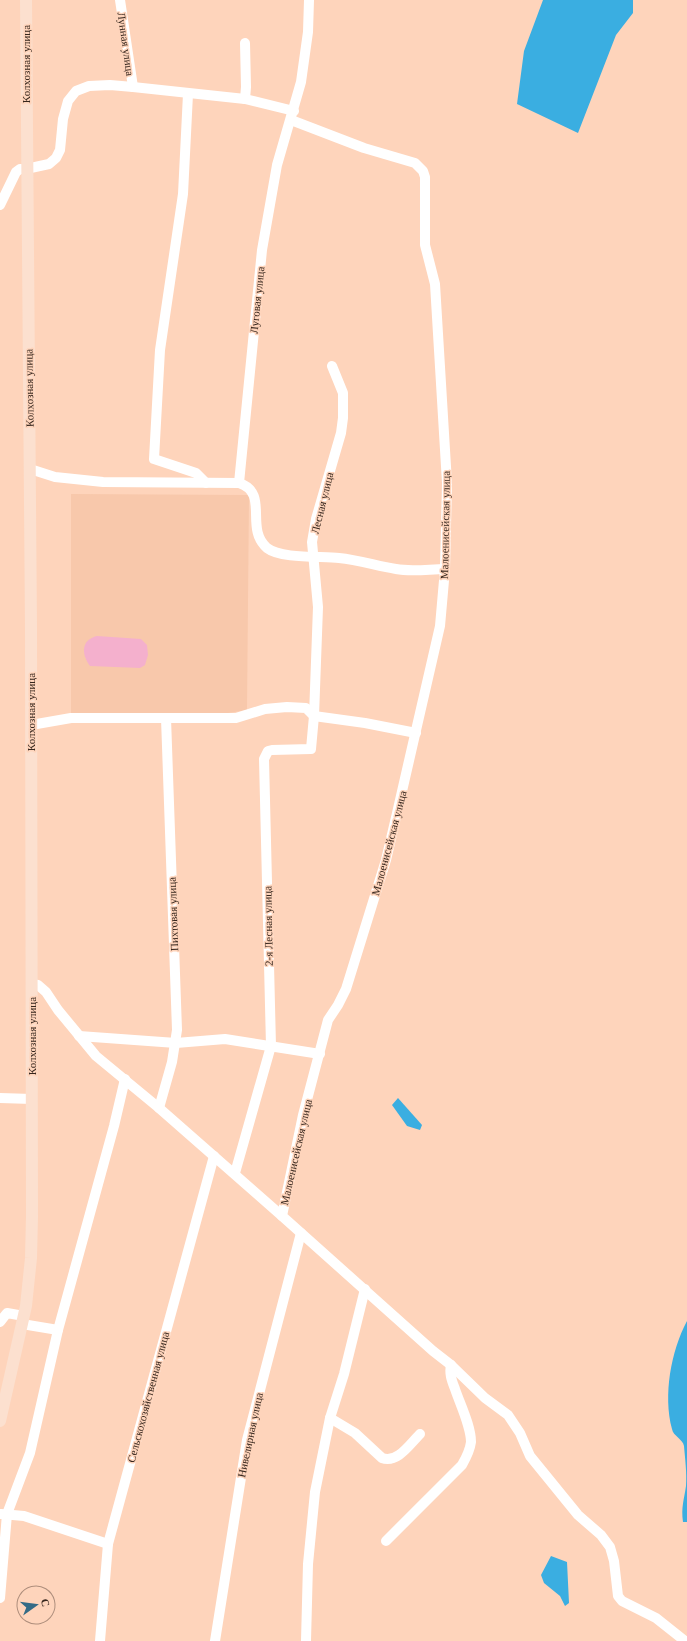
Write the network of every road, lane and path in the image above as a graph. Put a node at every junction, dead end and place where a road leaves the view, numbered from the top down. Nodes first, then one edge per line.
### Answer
1 (26, 0) edge
2 (120, 0) edge
3 (309, 0) edge
4 (245, 43) dead end
5 (133, 87) junction
6 (188, 94) junction
7 (245, 99) junction
8 (292, 116) junction
9 (26, 169) junction
10 (0, 205) edge
11 (332, 366) dead end
12 (30, 469) junction
13 (206, 483) junction
14 (239, 483) junction
15 (312, 557) junction
16 (445, 569) junction
17 (314, 716) junction
18 (166, 718) junction
19 (31, 725) junction
20 (416, 733) junction
21 (32, 984) junction
22 (79, 1036) junction
23 (176, 1043) junction
24 (271, 1046) junction
25 (320, 1054) junction
26 (125, 1079) junction
27 (0, 1098) edge
28 (32, 1099) junction
29 (159, 1108) junction
30 (214, 1156) junction
31 (235, 1173) junction
32 (282, 1216) junction
33 (301, 1233) junction
34 (365, 1289) junction
35 (23, 1320) junction
36 (0, 1322) edge
37 (58, 1330) junction
38 (451, 1365) junction
39 (330, 1418) junction
40 (0, 1421) edge
41 (420, 1434) dead end
42 (3, 1514) edge
43 (386, 1541) dead end
44 (108, 1544) junction
45 (0, 1598) edge
46 (100, 1641) edge
47 (215, 1641) edge
48 (306, 1641) edge
49 (685, 1641) edge

1 - 9 main road, Колхозная улица
2 - 5 street, Лунная улица
3 - 8 street, Луговая улица
4 - 7 street
5 - 6 street
5 - 9 street
6 - 7 street
6 - 13 street
7 - 8 street
8 - 14 street, Луговая улица
8 - 16 street, Малоенисейская улица
9 - 10 street
9 - 12 main road, Колхозная улица
11 - 15 street, Лесная улица
12 - 13 street
12 - 19 main road, Колхозная улица
13 - 14 street
14 - 15 street
15 - 16 street
15 - 17 street, Лесная улица
16 - 20 street, Малоенисейская улица
17 - 18 street
17 - 20 street
17 - 24 street, 2-я Лесная улица
18 - 19 street
18 - 23 street, Пихтовая улица
19 - 21 main road, Колхозная улица
20 - 25 street, Малоенисейская улица
21 - 22 street
21 - 28 main road, Колхозная улица
22 - 23 street
22 - 26 street
23 - 24 street
23 - 29 street, Пихтовая улица
24 - 25 street
24 - 31 street, 2-я Лесная улица
25 - 32 street, Малоенисейская улица
26 - 29 street
26 - 37 street
27 - 28 street
28 - 35 main road, Колхозная улица
29 - 30 street
30 - 31 street
30 - 44 street, Сельскохозяйственная улица
31 - 32 street
32 - 33 street, Малоенисейская улица
33 - 34 street, Малоенисейская улица
33 - 47 street, Нивелирная улица
34 - 38 street, Малоенисейская улица
34 - 39 street
35 - 36 street
35 - 37 street
35 - 40 main road, Колхозная улица
37 - 42 street
38 - 43 street
38 - 49 street, Малоенисейская улица
39 - 41 street
39 - 48 street
42 - 44 street
42 - 45 street
44 - 46 street, Сельскохозяйственная улица

